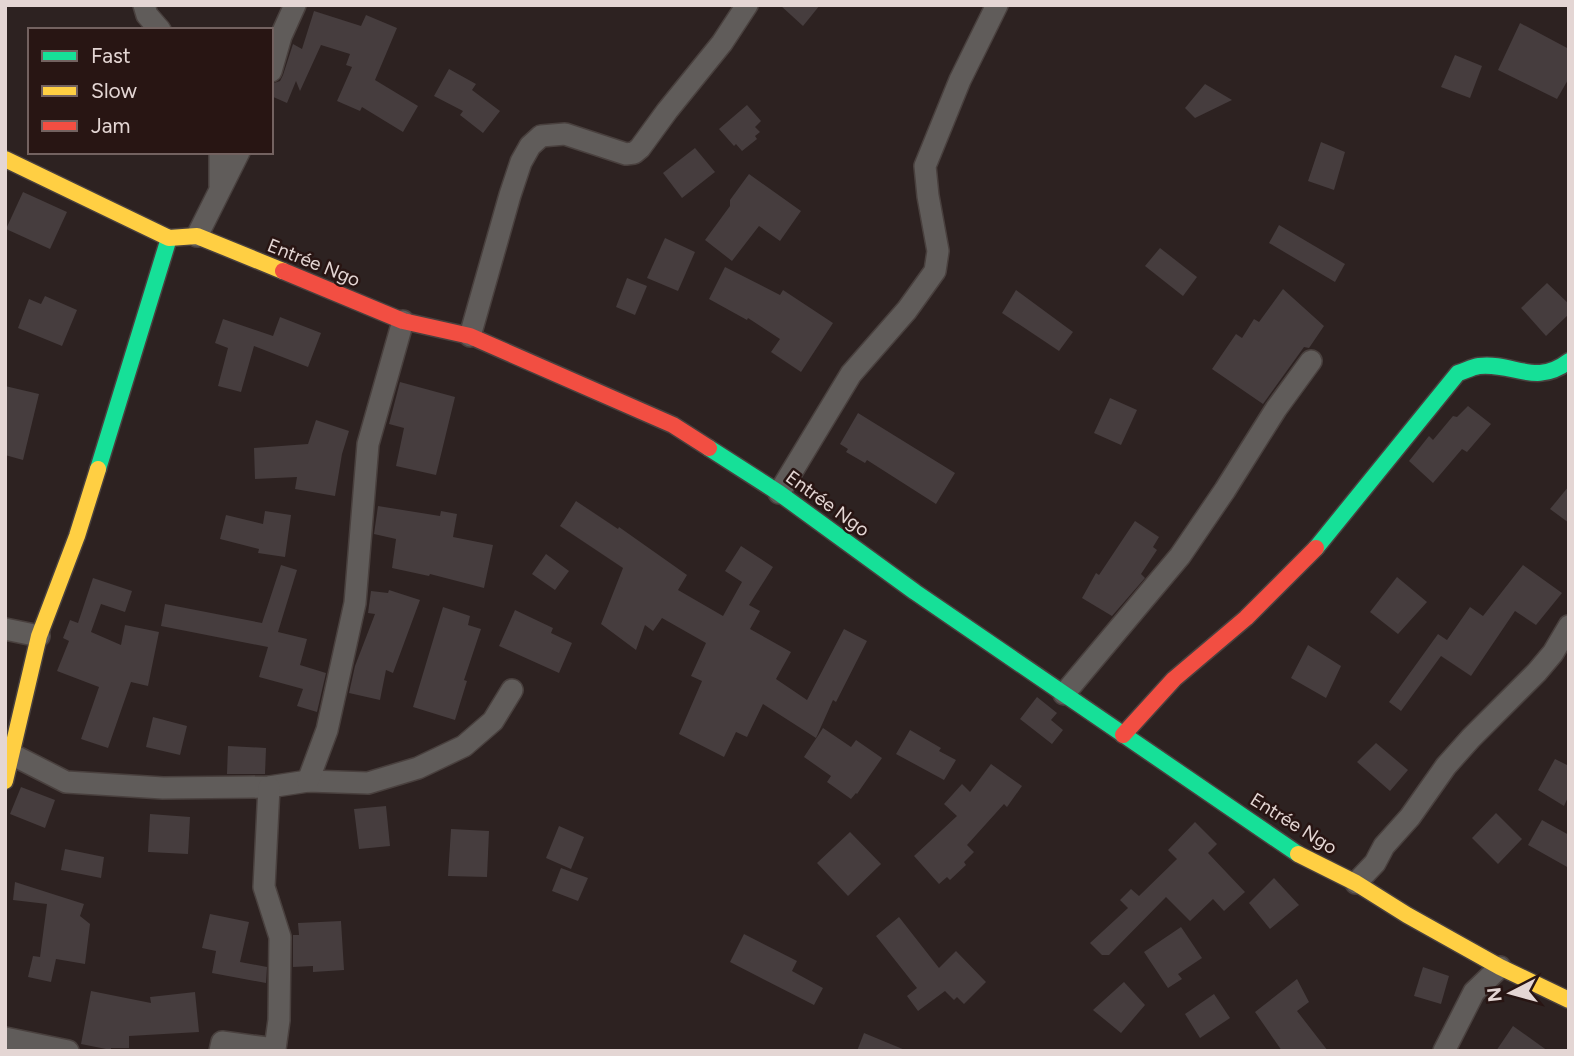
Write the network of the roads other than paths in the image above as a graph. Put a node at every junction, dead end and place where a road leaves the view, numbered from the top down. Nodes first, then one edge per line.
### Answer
1 (144, 5) edge
2 (295, 5) edge
3 (997, 5) edge
4 (737, 9) edge
5 (158, 28) edge
6 (273, 64) edge
7 (220, 154) edge
8 (238, 154) edge
9 (5, 159) edge
10 (220, 188) junction
11 (197, 236) junction
12 (169, 238) junction
13 (403, 321) junction
14 (470, 336) junction
15 (1311, 361) dead end
16 (1569, 361) edge
17 (779, 493) junction
18 (1569, 626) edge
19 (5, 629) edge
20 (39, 636) junction
21 (512, 690) dead end
22 (1064, 694) junction
23 (1123, 735) junction
24 (13, 755) junction
25 (5, 780) edge
26 (309, 781) junction
27 (270, 787) junction
28 (1356, 883) junction
29 (1500, 967) junction
30 (1569, 1000) edge
31 (5, 1038) edge
32 (68, 1051) edge
33 (220, 1051) edge
34 (1444, 1051) edge

1 - 5 street
2 - 6 street
3 - 17 street
4 - 14 street
7 - 10 street
8 - 10 street
9 - 12 street, Entrée Ngo
10 - 11 street
11 - 12 street, Entrée Ngo
11 - 13 street, Entrée Ngo
12 - 20 street
13 - 14 street, Entrée Ngo
13 - 26 street
14 - 17 street, Entrée Ngo
15 - 22 street
16 - 23 street
17 - 22 street, Entrée Ngo
18 - 28 street
19 - 20 street
20 - 24 street
21 - 26 street
22 - 23 street, Entrée Ngo
23 - 28 street, Entrée Ngo
24 - 25 street
24 - 27 street
26 - 27 street
27 - 33 street
28 - 29 street, Entrée Ngo
29 - 30 street, Entrée Ngo
29 - 34 street
31 - 32 street

